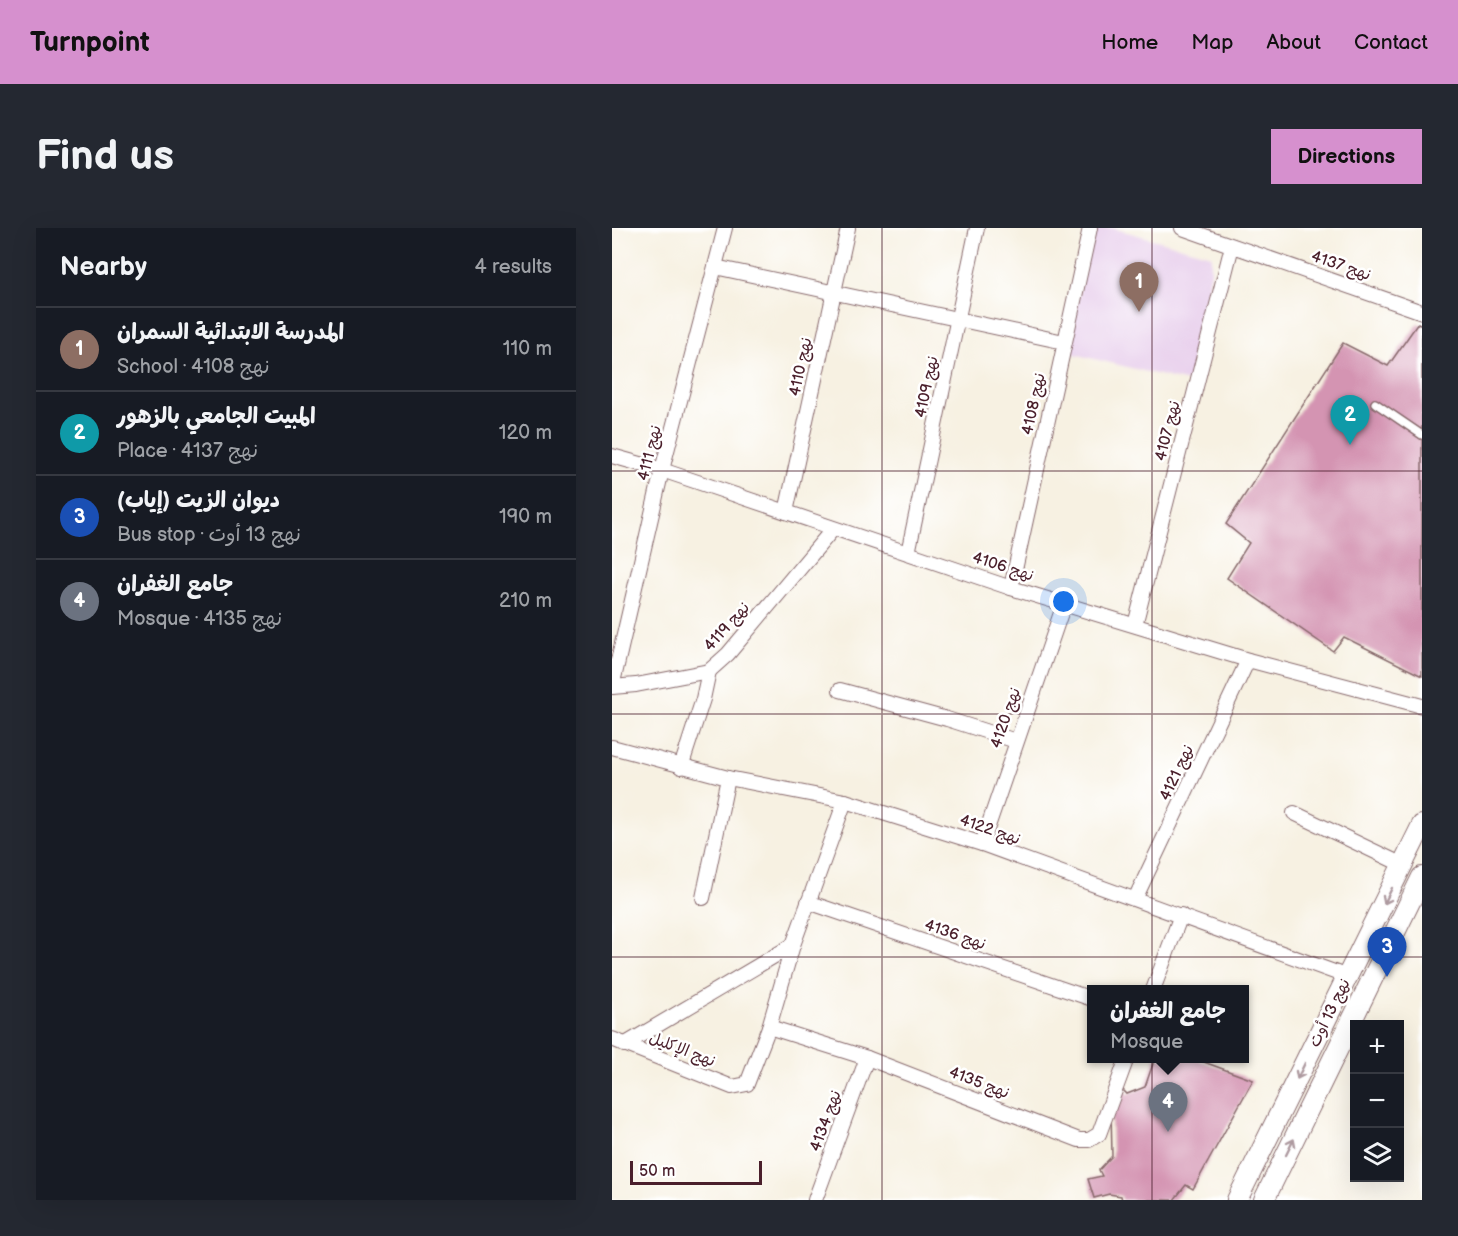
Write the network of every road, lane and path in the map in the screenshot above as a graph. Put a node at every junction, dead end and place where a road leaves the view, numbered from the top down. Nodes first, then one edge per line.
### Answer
1 (725, 228) edge
2 (848, 228) edge
3 (977, 228) edge
4 (1090, 228) edge
5 (1182, 228) edge
6 (1215, 234) edge
7 (1232, 246) junction
8 (715, 267) junction
9 (834, 293) junction
10 (1420, 306) edge
11 (959, 319) junction
12 (1064, 342) junction
13 (1375, 403) dead end
14 (1422, 435) edge
15 (612, 456) edge
16 (662, 470) junction
17 (786, 512) junction
18 (833, 529) junction
19 (908, 553) junction
20 (1011, 588) junction
21 (1064, 604) junction
22 (1135, 625) junction
23 (1248, 660) junction
24 (709, 671) junction
25 (612, 687) edge
26 (840, 690) dead end
27 (1422, 706) edge
28 (1016, 741) junction
29 (612, 747) edge
30 (681, 767) junction
31 (728, 778) junction
32 (845, 801) junction
33 (1294, 813) dead end
34 (1422, 825) edge
35 (982, 844) junction
36 (1403, 865) junction
37 (1422, 878) edge
38 (704, 898) dead end
39 (1135, 899) junction
40 (808, 902) junction
41 (1181, 915) junction
42 (793, 945) junction
43 (1348, 977) junction
44 (1155, 985) edge
45 (1087, 997) edge
46 (769, 1027) junction
47 (618, 1042) edge
48 (867, 1058) junction
49 (1126, 1063) edge
50 (819, 1198) edge
51 (1237, 1200) edge
52 (1264, 1200) edge

1 - 8 street, نهج 4111
2 - 9 street, نهج 4110
3 - 11 street, نهج 4109
4 - 12 street, نهج 4108
5 - 6 street, نهج 4137
6 - 7 street, نهج 4137
7 - 10 street, نهج 4137
7 - 22 street, نهج 4107
8 - 9 street
8 - 16 street, نهج 4111
9 - 11 street
9 - 17 street, نهج 4110
11 - 12 street
11 - 19 street, نهج 4109
12 - 20 street, نهج 4108
13 - 14 lane
15 - 16 street, نهج 4106
16 - 17 street, نهج 4106
16 - 25 street, نهج 4111
17 - 18 street, نهج 4106
18 - 19 street, نهج 4106
18 - 24 street, نهج 4119
19 - 20 street, نهج 4106
20 - 21 street, نهج 4106
21 - 22 street, نهج 4106
21 - 28 street, نهج 4120
22 - 23 street, نهج 4106
23 - 27 street, نهج 4106
23 - 39 street, نهج 4121
24 - 25 street, نهج 4119
24 - 30 street
26 - 28 street
28 - 35 street, نهج 4120
29 - 30 street, نهج 4122
30 - 31 street, نهج 4122
31 - 32 street, نهج 4122
31 - 38 street
32 - 35 street, نهج 4122
32 - 40 street
33 - 36 street
34 - 36 main road, نهج 13 أوت
35 - 39 street, نهج 4122
36 -> 43 main road, نهج 13 أوت
52 -> 37 main road, نهج 13 أوت
39 - 41 street, نهج 4122
40 - 42 street
40 - 45 street, نهج 4136
41 - 43 street, نهج 4122
41 - 44 street
42 - 46 street
42 - 47 street
43 -> 51 main road, نهج 13 أوت
46 - 47 street, نهج الإكليل
46 - 48 street, نهج 4135
48 - 49 street, نهج 4135
48 - 50 street, نهج 4134

